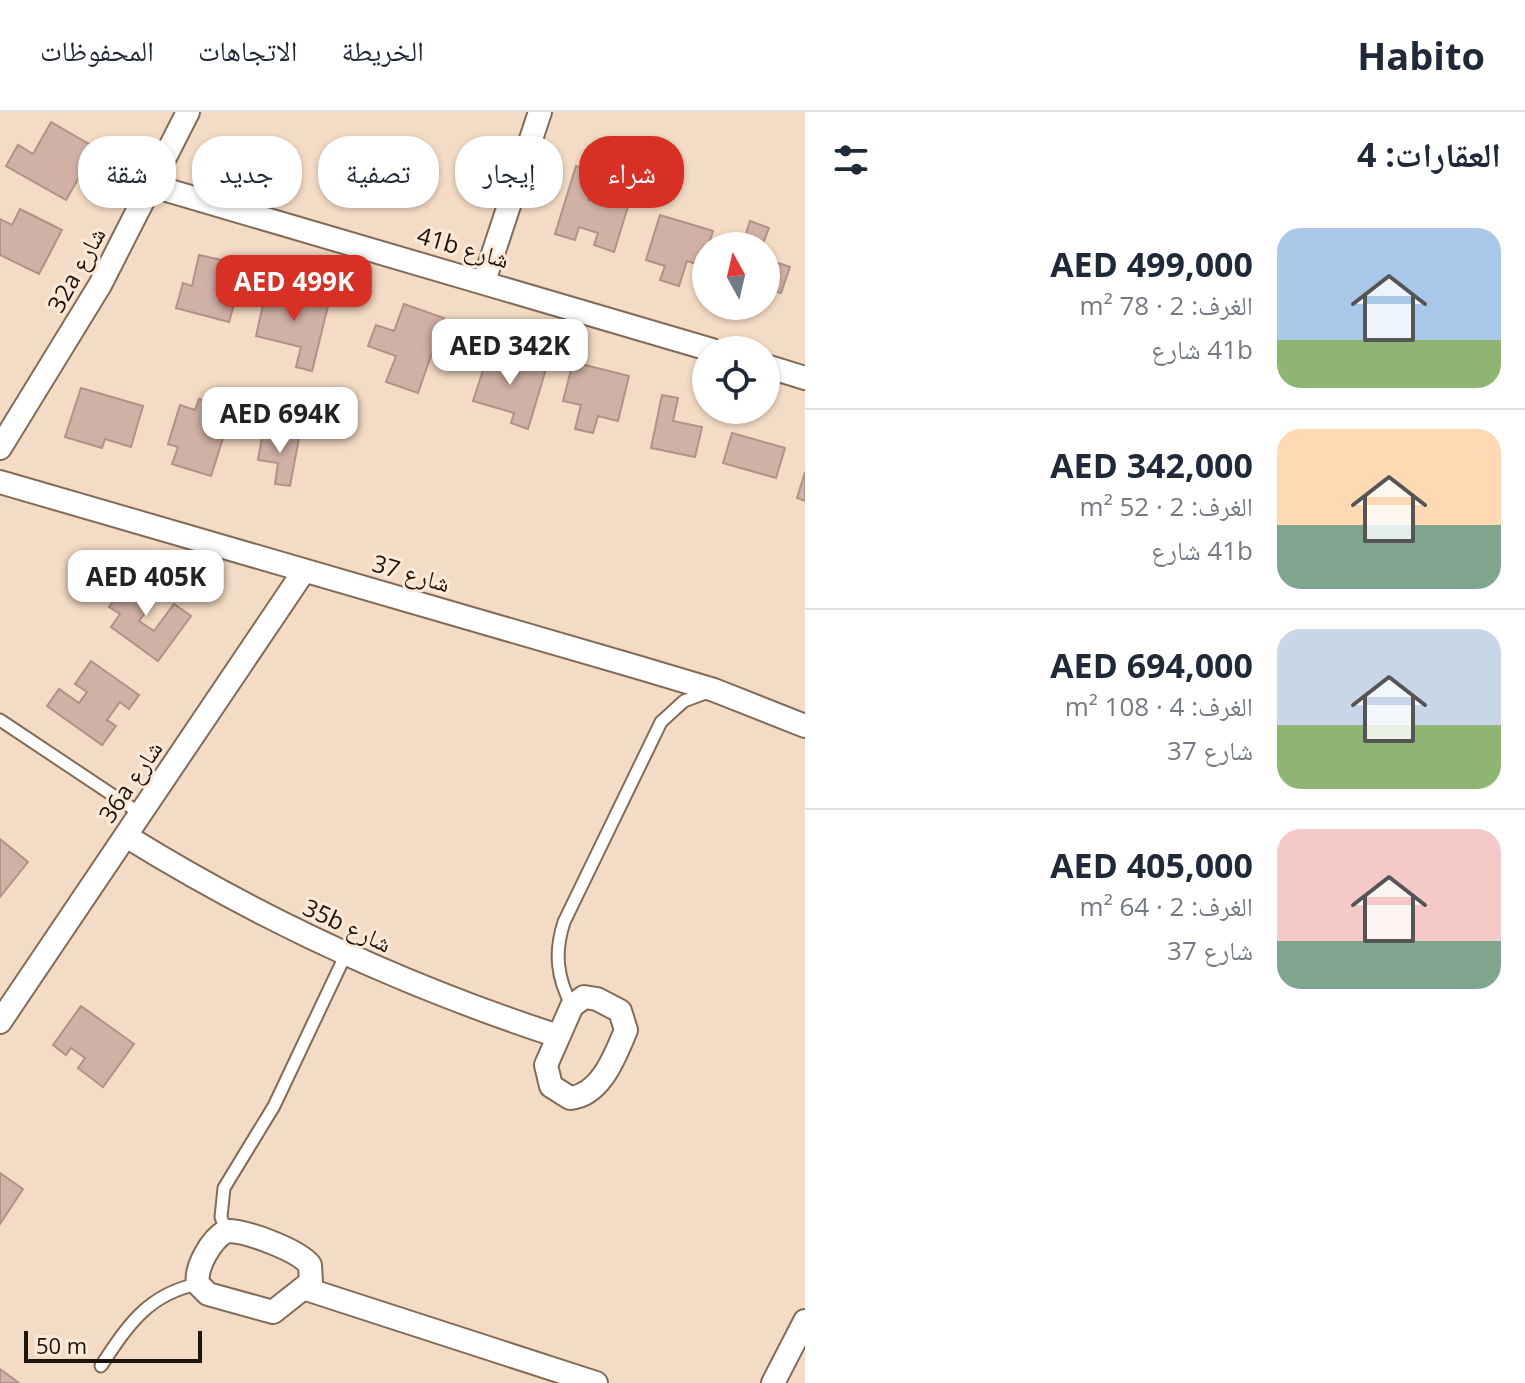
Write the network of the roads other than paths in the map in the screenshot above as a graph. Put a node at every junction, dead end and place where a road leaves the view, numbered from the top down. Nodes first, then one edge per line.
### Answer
1 (188, 112) edge
2 (540, 112) edge
3 (176, 137) edge
4 (176, 193) edge
5 (141, 208) edge
6 (484, 281) junction
7 (692, 344) edge
8 (780, 370) edge
9 (805, 378) edge
10 (0, 448) edge
11 (0, 482) edge
12 (304, 571) junction
13 (714, 690) junction
14 (0, 720) edge
15 (805, 726) edge
16 (141, 814) junction
17 (126, 836) junction
18 (345, 956) junction
19 (572, 1006) junction
20 (0, 1022) edge
21 (558, 1036) junction
22 (226, 1231) junction
23 (198, 1284) junction
24 (306, 1289) junction
25 (805, 1321) edge
26 (101, 1366) dead end
27 (596, 1383) edge
28 (773, 1383) edge

1 - 3 street, 32a شارع
2 - 6 street
4 - 6 street, 41b شارع
5 - 10 street, 32a شارع
6 - 7 street, 41b شارع
8 - 9 street
11 - 12 street, شارع 37
12 - 13 street, شارع 37
12 - 16 street, 36a شارع
13 - 15 street, شارع 37
13 - 19 lane
14 - 16 lane
16 - 17 street, 36a شارع
17 - 18 street, 35b شارع
17 - 20 street, 36a شارع
18 - 21 street, 35b شارع
18 - 22 lane
19 - 21 street
19 - 21 street
22 - 23 street
22 - 24 street
23 - 24 street
23 - 26 lane
24 - 27 street
25 - 28 street

